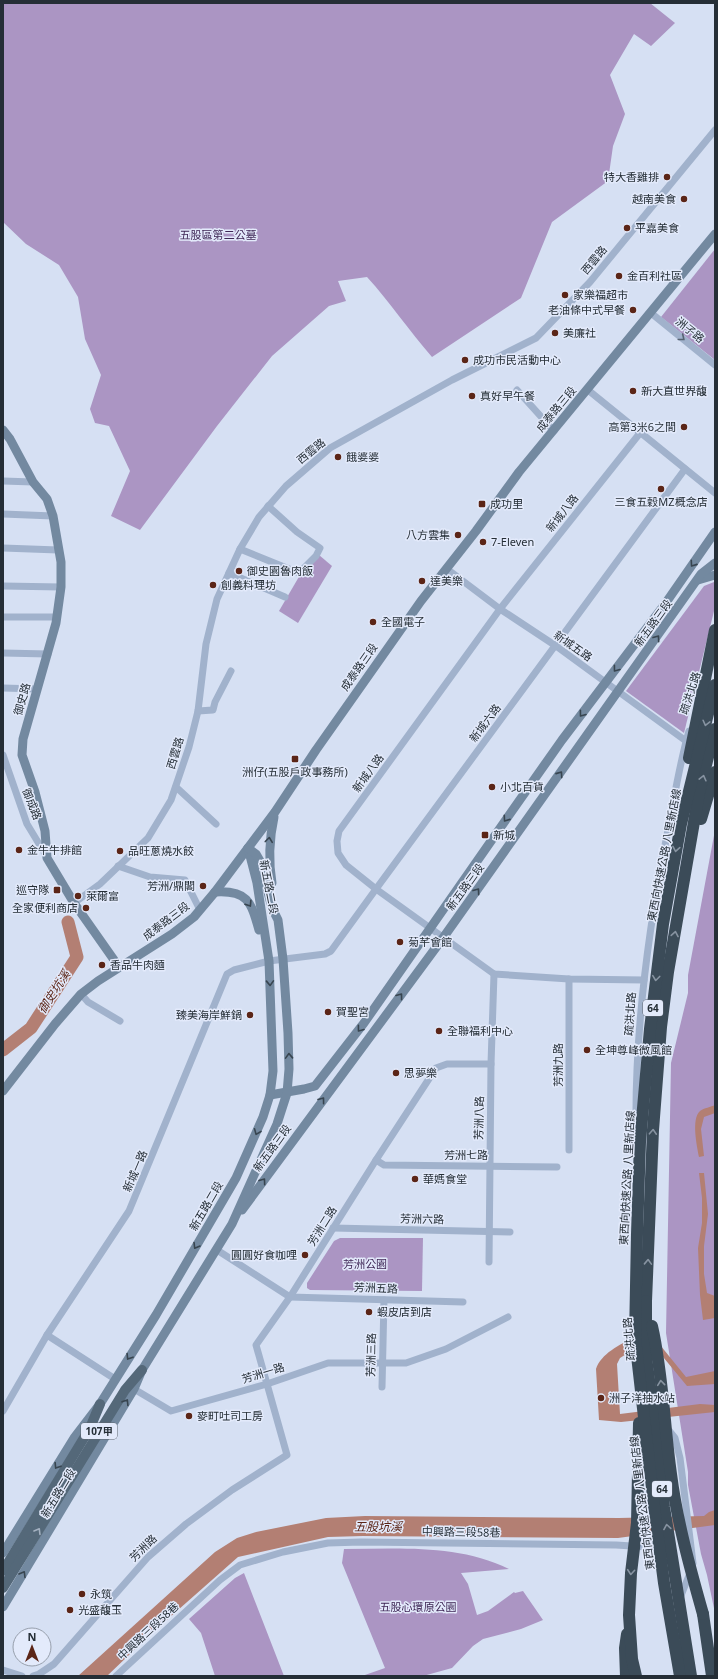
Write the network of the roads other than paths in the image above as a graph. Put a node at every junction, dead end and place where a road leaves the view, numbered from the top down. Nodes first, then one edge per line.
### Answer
1 (715, 130) edge
2 (715, 234) edge
3 (652, 313) junction
4 (715, 364) edge
5 (517, 390) dead end
6 (588, 390) junction
7 (3, 430) edge
8 (554, 431) junction
9 (640, 433) junction
10 (685, 469) junction
11 (3, 481) edge
12 (33, 482) junction
13 (715, 493) edge
14 (268, 506) junction
15 (3, 514) edge
16 (53, 516) junction
17 (715, 532) edge
18 (3, 548) edge
19 (240, 549) junction
20 (58, 550) junction
21 (715, 563) edge
22 (447, 569) junction
23 (229, 572) junction
24 (715, 575) edge
25 (698, 580) junction
26 (3, 586) edge
27 (61, 588) junction
28 (285, 597) dead end
29 (500, 609) junction
30 (3, 617) edge
31 (57, 617) junction
32 (715, 630) edge
33 (556, 646) junction
34 (3, 653) edge
35 (715, 653) edge
36 (48, 654) junction
37 (231, 671) dead end
38 (606, 683) junction
39 (715, 685) edge
40 (3, 688) edge
41 (37, 689) junction
42 (618, 692) junction
43 (198, 711) junction
44 (715, 729) edge
45 (686, 741) junction
46 (3, 755) edge
47 (715, 772) edge
48 (176, 787) junction
49 (275, 812) junction
50 (216, 824) dead end
51 (681, 824) junction
52 (248, 848) junction
53 (47, 858) junction
54 (688, 860) junction
55 (118, 866) junction
56 (376, 889) junction
57 (215, 892) junction
58 (74, 903) junction
59 (200, 910) junction
60 (278, 920) junction
61 (430, 928) junction
62 (443, 938) junction
63 (283, 959) junction
64 (269, 961) junction
65 (120, 967) junction
66 (494, 974) junction
67 (569, 979) junction
68 (644, 980) junction
69 (81, 994) junction
70 (120, 1021) dead end
71 (491, 1064) junction
72 (3, 1090) edge
73 (287, 1093) junction
74 (270, 1095) junction
75 (568, 1150) dead end
76 (376, 1160) junction
77 (490, 1166) junction
78 (557, 1167) dead end
79 (232, 1224) junction
80 (333, 1228) junction
81 (489, 1231) junction
82 (510, 1232) dead end
83 (217, 1250) junction
84 (489, 1262) dead end
85 (290, 1297) junction
86 (384, 1300) junction
87 (646, 1301) junction
88 (462, 1302) dead end
89 (508, 1317) dead end
90 (47, 1335) junction
91 (635, 1338) junction
92 (382, 1363) junction
93 (142, 1370) junction
94 (115, 1379) junction
95 (267, 1384) junction
96 (382, 1387) dead end
97 (134, 1389) junction
98 (646, 1401) junction
99 (100, 1404) junction
100 (3, 1411) edge
101 (669, 1430) junction
102 (649, 1432) junction
103 (287, 1455) joint
104 (680, 1458) junction
105 (654, 1462) junction
106 (56, 1494) junction
107 (635, 1514) dead end
108 (3, 1553) edge
109 (691, 1570) junction
110 (3, 1571) edge
111 (667, 1574) junction
112 (3, 1588) edge
113 (3, 1607) edge
114 (702, 1614) junction
115 (629, 1615) junction
116 (673, 1615) junction
117 (715, 1659) edge
118 (3, 1670) edge
119 (22, 1676) edge
120 (33, 1676) edge
121 (116, 1676) edge
122 (626, 1676) edge
123 (636, 1676) edge
124 (680, 1676) edge
125 (686, 1676) edge
126 (691, 1676) edge
127 (712, 1676) edge

1 - 14 street, 西雲路
2 - 3 main road, 成泰路三段
3 -> 4 street, 洲子路
3 - 6 main road, 成泰路三段
5 - 8 street
6 - 8 main road, 成泰路三段
6 - 9 street
7 - 12 main road, 御史路
8 - 22 main road, 成泰路三段
9 - 10 street
9 - 29 street, 新城八路
10 - 13 street
10 - 33 street, 新城六路
11 - 12 street
12 - 16 main road, 御史路
14 - 19 street, 西雲路
14 - 19 street
15 - 16 street
16 - 20 main road, 御史路
17 -> 38 main road, 新五路三段
18 - 20 street
19 - 23 street, 西雲路
20 - 27 main road, 御史路
21 - 25 main road, 新五路三段
22 - 29 street, 新城五路
22 - 49 main road, 成泰路三段
23 - 28 street
23 - 43 street, 西雲路
24 - 25 main road
42 -> 25 main road, 新五路三段
26 - 27 street
27 - 31 main road, 御史路
29 - 33 street, 新城五路
29 - 56 street, 新城八路
30 - 31 street
31 - 36 main road, 御史路
32 - 51 highway, bridge
33 - 38 street, 新城五路
33 - 56 street, 新城六路
34 - 36 street
35 - 45 street, 疏洪北路
36 - 41 main road, 御史路
37 - 43 street
38 - 42 street, 新城五路
38 -> 61 main road, 新五路三段
39 -> 51 highway, 東西向快速公路 八里新店線 / 64, bridge
40 - 41 street
41 - 53 main road, 御史路
42 - 45 street, 新城五路
62 -> 42 main road, 新五路三段
43 - 48 street, 西雲路
54 -> 44 highway, 東西向快速公路 八里新店線 / 64
45 - 68 street, 疏洪北路
46 - 53 street, 御成路
47 - 54 highway
48 - 50 street
48 - 55 street, 西雲路
49 - 52 main road, 成泰路三段
60 -> 49 main road
51 -> 91 highway, 東西向快速公路 八里新店線 / 64, bridge
52 - 57 main road, 成泰路三段
52 - 60 main road, 新五路二段 / 107甲
52 - 64 main road, 新五路二段 / 107甲
53 - 58 main road, 御史路
87 -> 54 highway, 東西向快速公路 八里新店線 / 64
55 - 58 street, 西雲路
55 - 59 street
56 - 61 street, 新城八路
56 - 63 street, 新城六路
57 - 59 main road, 成泰路三段
57 -> 64 main road
58 - 65 main road, 御史路
59 - 65 main road, 成泰路三段
60 - 63 main road, 新五路二段 / 107甲
61 - 62 street, 新城八路
61 -> 73 main road, 新五路三段
62 - 66 street, 新城八路
79 -> 62 main road, 新五路三段
63 - 64 street, 新城一路
73 -> 63 main road, 新五路二段 / 107甲
64 -> 74 main road, 新五路二段 / 107甲
64 - 90 street, 新城一路
65 - 69 main road, 成泰路三段
66 - 67 street
66 - 71 street, 芳洲八路
67 - 68 street
67 - 75 street, 芳洲九路
68 - 98 street, 疏洪北路
69 - 70 street
69 - 72 main road, 成泰路三段
71 - 76 street, 芳洲二路
71 - 77 street, 芳洲八路
73 - 74 main road, 新五路三段
73 - 79 main road, 新五路二段 / 107甲
74 -> 94 main road, 新五路二段 / 107甲
76 - 77 street, 芳洲七路
76 - 80 street, 芳洲二路
77 - 78 street, 芳洲七路
77 - 81 street, 芳洲八路
79 - 83 main road, 新五路二段 / 107甲
80 - 81 street, 芳洲六路
80 - 85 street, 芳洲二路
81 - 82 street, 芳洲六路
81 - 84 street, 芳洲八路
83 - 85 street
83 - 93 main road, 新五路二段 / 107甲
85 - 86 street, 芳洲五路
85 - 95 street, 芳洲二路
86 - 88 street, 芳洲五路
86 - 92 street, 芳洲三路
114 -> 87 highway, bridge
126 -> 87 highway, 東西向快速公路 八里新店線 / 64, bridge
89 - 92 street, 芳洲一路
90 - 94 street
90 - 100 street, 新城一路
91 -> 115 highway, bridge
91 - 124 highway, 東西向快速公路 八里新店線 / 64, bridge
92 - 95 street, 芳洲一路
92 - 96 street, 芳洲三路
93 - 97 main road, 新五路二段 / 107甲
93 - 106 main road, 新五路二段 / 107甲
94 - 99 main road, 新五路二段 / 107甲
95 - 97 street, 芳洲一路
95 - 103 street, 芳洲二路
113 -> 97 main road, 新五路二段 / 107甲
98 - 101 street
98 - 102 street, 疏洪北路
99 - 106 main road, 新五路二段 / 107甲
99 -> 108 main road, 新五路二段 / 107甲
101 - 102 street
101 - 104 street
102 - 105 street, 疏洪北路
103 - 120 street, 芳洲路
104 - 105 street
104 - 109 street
105 - 107 street, 疏洪北路
106 - 110 main road, 新五路二段 / 107甲
112 -> 106 main road, 新五路二段 / 107甲
109 - 111 street
109 - 116 street
111 - 116 street, 中興路三段58巷
111 - 121 street, 中興路三段58巷
114 - 117 highway
114 - 127 highway
115 - 122 highway, bridge
115 - 123 highway, bridge
116 - 125 street, 中興路三段58巷
118 - 119 street

